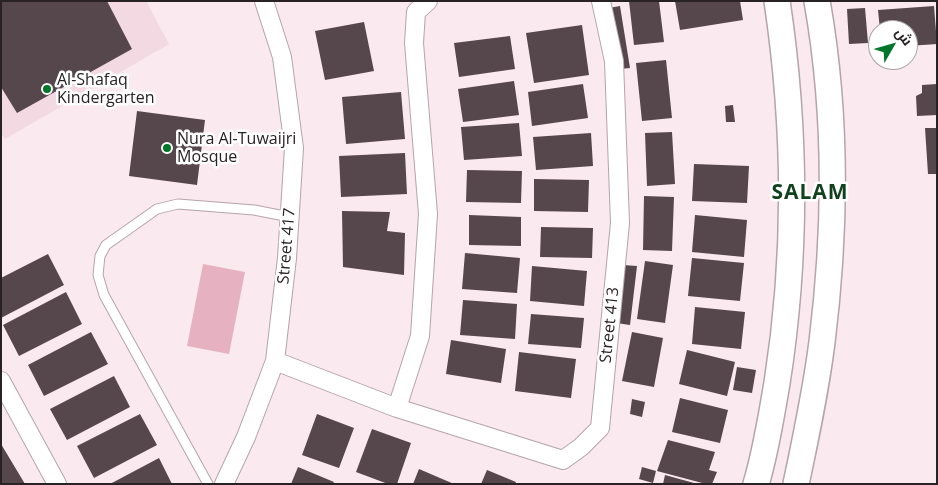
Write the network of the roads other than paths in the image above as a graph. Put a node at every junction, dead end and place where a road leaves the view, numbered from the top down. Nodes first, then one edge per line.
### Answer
1 (264, 1) edge
2 (428, 1) edge
3 (601, 1) edge
4 (777, 1) edge
5 (817, 1) edge
6 (290, 217) junction
7 (275, 361) junction
8 (1, 381) edge
9 (398, 408) junction
10 (57, 484) edge
11 (208, 484) edge
12 (224, 484) edge
13 (756, 484) edge
14 (796, 484) edge

1 - 6 street, Street 417
2 - 9 street
3 - 9 street, Street 413
4 - 13 street
5 - 14 street
6 - 7 street, Street 417
6 - 11 lane
7 - 9 street, Street 413
7 - 12 street, Street 417
8 - 10 street

